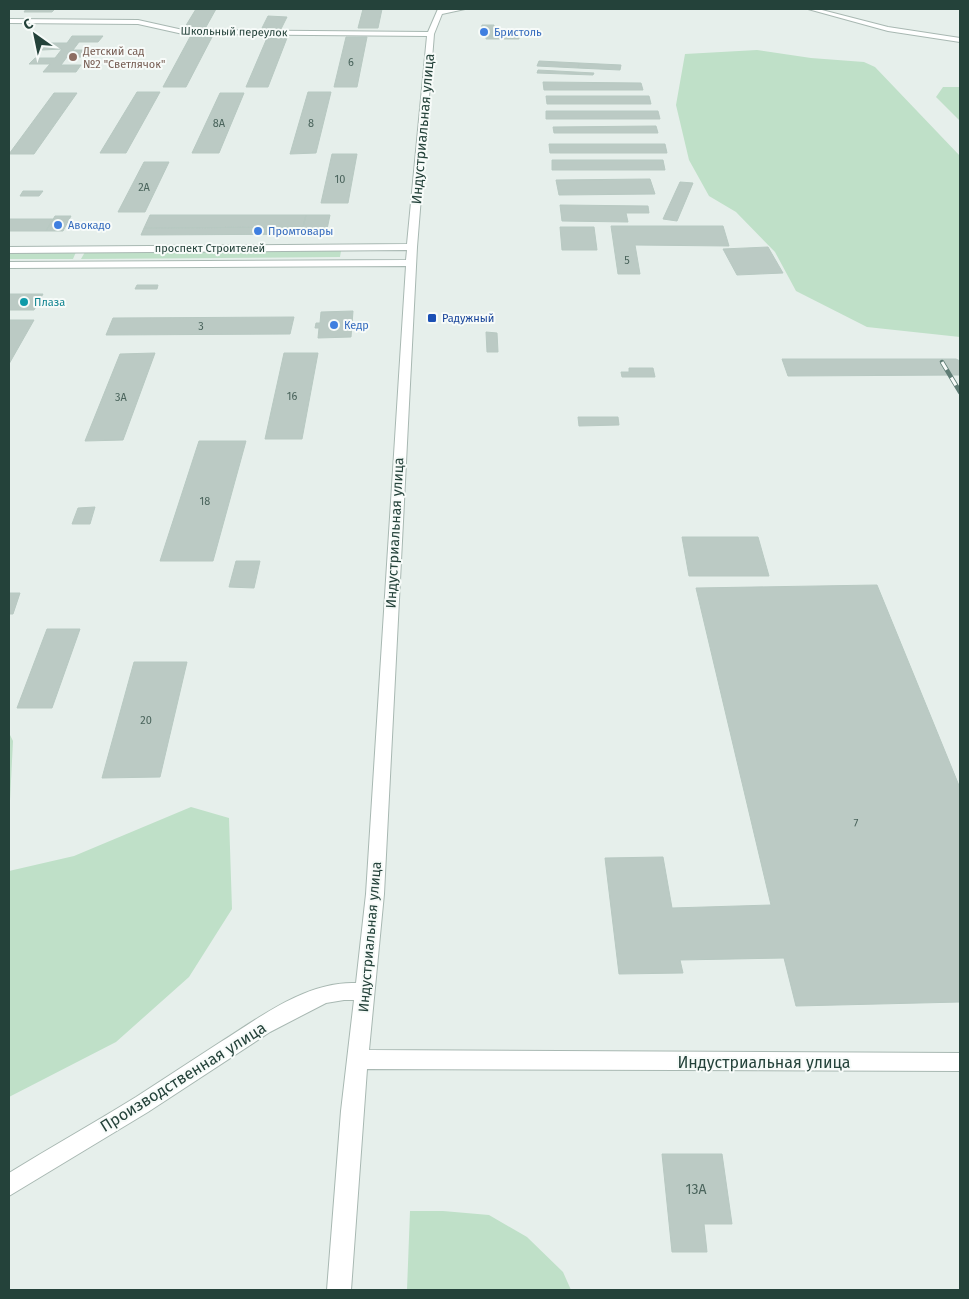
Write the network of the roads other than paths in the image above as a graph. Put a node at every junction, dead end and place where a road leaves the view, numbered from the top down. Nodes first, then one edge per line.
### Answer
1 (462, 9) edge
2 (811, 9) edge
3 (440, 10) edge
4 (9, 21) edge
5 (431, 34) junction
6 (960, 40) edge
7 (412, 247) junction
8 (9, 250) edge
9 (411, 263) junction
10 (9, 265) edge
11 (365, 992) junction
12 (358, 1059) junction
13 (960, 1062) edge
14 (9, 1185) edge
15 (339, 1290) edge

1 - 3 street
2 - 6 street
3 - 5 street, Индустриальная улица
4 - 5 street, Школьный переулок
5 - 7 street, Индустриальная улица
7 - 8 street, проспект Строителей
7 - 9 street, Индустриальная улица
9 - 10 street, проспект Строителей
9 - 11 street, Индустриальная улица
11 - 12 street, Индустриальная улица
11 - 14 street, Производственная улица
12 - 13 street, Индустриальная улица
12 - 15 street, Индустриальная улица

